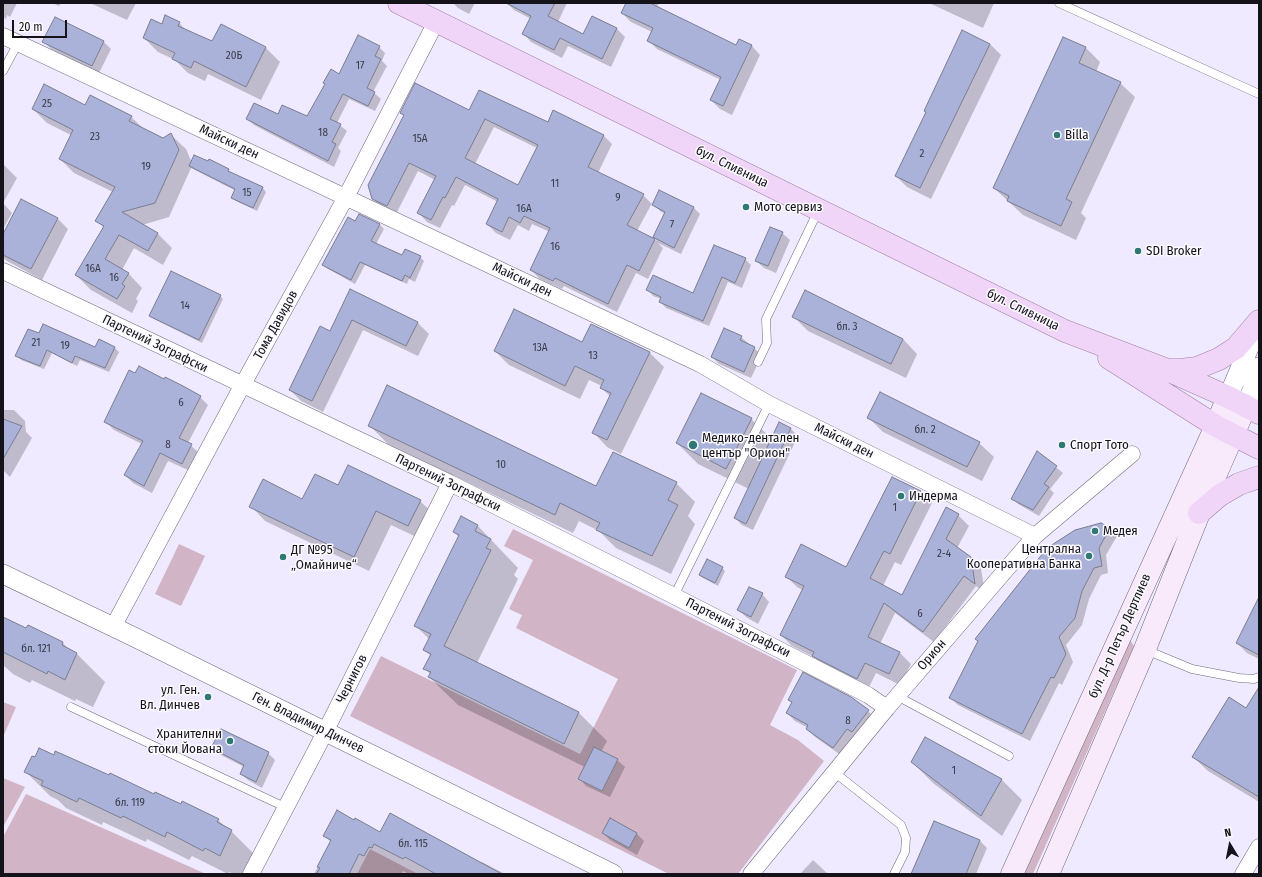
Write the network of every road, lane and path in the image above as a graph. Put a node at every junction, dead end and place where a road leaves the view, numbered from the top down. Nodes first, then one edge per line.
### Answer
1 (399, 3) edge
2 (1059, 3) edge
3 (436, 22) junction
4 (3, 36) edge
5 (18, 43) junction
6 (3, 71) edge
7 (1259, 94) edge
8 (346, 197) junction
9 (819, 210) junction
10 (3, 271) edge
11 (1259, 321) edge
12 (1259, 324) edge
13 (1065, 331) junction
14 (758, 362) dead end
15 (1259, 367) edge
16 (1165, 369) junction
17 (242, 386) junction
18 (770, 404) junction
19 (1244, 405) edge
20 (1225, 430) junction
21 (1259, 448) edge
22 (1132, 454) dead end
23 (1259, 477) edge
24 (450, 483) junction
25 (1199, 513) junction
26 (1035, 536) junction
27 (3, 574) edge
28 (674, 596) junction
29 (113, 627) junction
30 (1145, 649) junction
31 (1259, 677) edge
32 (892, 702) junction
33 (71, 707) dead end
34 (326, 732) junction
35 (1009, 756) dead end
36 (834, 772) junction
37 (287, 808) junction
38 (1259, 847) edge
39 (251, 874) edge
40 (612, 874) edge
41 (751, 874) edge
42 (894, 874) edge
43 (1012, 874) edge
44 (1048, 874) edge
45 (1243, 874) edge

1 - 3 main road, бул. Сливница
2 - 7 lane
3 - 8 street, Тома Давидов
3 - 9 main road, бул. Сливница
4 - 5 street, Майски ден
5 - 6 lane
5 - 8 street, Майски ден
8 - 17 street, Тома Давидов
8 - 18 street, Майски ден
9 - 13 main road, бул. Сливница
9 - 14 lane
10 - 17 street, Партений Зографски
11 - 16 main road
12 - 19 street
13 - 16 main road, бул. Сливница
13 - 20 main road, бул. Сливница
15 - 19 street
16 - 19 main road, бул. Сливница
17 - 24 street, Партений Зографски
17 - 29 street, Тома Давидов
18 - 26 street, Майски ден
18 - 28 lane
19 - 20 main road, бул. Д-р Петър Дертлиев
20 - 21 main road, бул. Сливница
20 - 25 main road, бул. Д-р Петър Дертлиев
20 - 43 main road, бул. Д-р Петър Дертлиев
22 - 26 street, Орион
23 - 25 main road
24 - 28 street, Партений Зографски
24 - 34 street, Чернигов
25 - 30 main road, бул. Д-р Петър Дертлиев
26 - 32 street, Орион
27 - 29 street, Ген. Владимир Динчев
28 - 32 street, Партений Зографски
29 - 34 street, Ген. Владимир Динчев
30 - 31 lane
30 - 44 main road, бул. Д-р Петър Дертлиев
32 - 35 lane
32 - 36 street, Орион
33 - 37 lane
34 - 37 street, Чернигов
34 - 40 street, Ген. Владимир Динчев
36 - 41 street, Орион
36 - 42 lane
37 - 39 street, Чернигов
38 - 45 street

